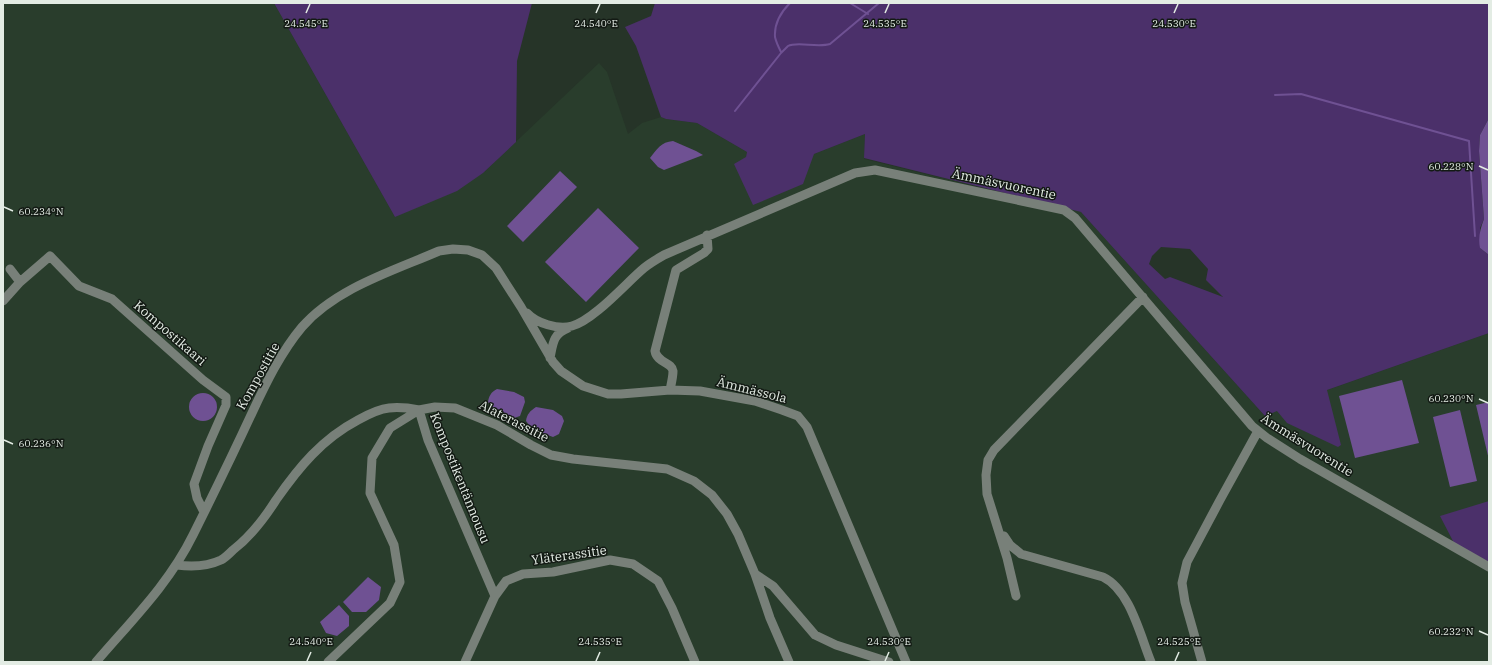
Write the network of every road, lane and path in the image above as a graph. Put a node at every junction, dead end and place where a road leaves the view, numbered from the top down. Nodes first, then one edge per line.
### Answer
1 (707, 235) junction
2 (10, 269) dead end
3 (20, 282) junction
4 (1143, 297) junction
5 (3, 301) edge
6 (521, 307) junction
7 (571, 326) junction
8 (550, 358) junction
9 (670, 390) junction
10 (419, 410) junction
11 (1258, 431) junction
12 (204, 512) junction
13 (998, 529) junction
14 (177, 565) junction
15 (1489, 568) edge
16 (755, 574) junction
17 (495, 596) junction
18 (1016, 596) dead end
19 (96, 662) edge
20 (328, 662) edge
21 (465, 662) edge
22 (695, 662) edge
23 (790, 662) edge
24 (889, 662) edge
25 (906, 662) edge
26 (1151, 662) edge
27 (1202, 662) edge

1 - 4 street, Ämmäsvuorentie
1 - 7 street, Ämmäsvuorentie
1 - 9 street
2 - 3 street
3 - 5 street, Kompostikaari
3 - 12 street, Kompostikaari
4 - 11 street, Ämmäsvuorentie
4 - 13 street
6 - 7 street
6 - 8 street, Ämmässola
6 - 12 street, Kompostitie
7 - 8 street, Ämmäsvuorentie
8 - 9 street, Ämmässola
9 - 25 street, Ämmässola
10 - 14 street, Kompostikentännousu
10 - 16 street, Alaterassitie
10 - 17 street, Kompostikentännousu
10 - 20 street, Alaterassitie
11 - 15 street, Ämmäsvuorentie
11 - 27 street
12 - 14 street, Kompostitie
13 - 18 street
13 - 26 street
14 - 19 street, Kompostitie
16 - 23 street, Alaterassitie
16 - 24 street
17 - 21 street, Yläterassitie
17 - 22 street, Yläterassitie

